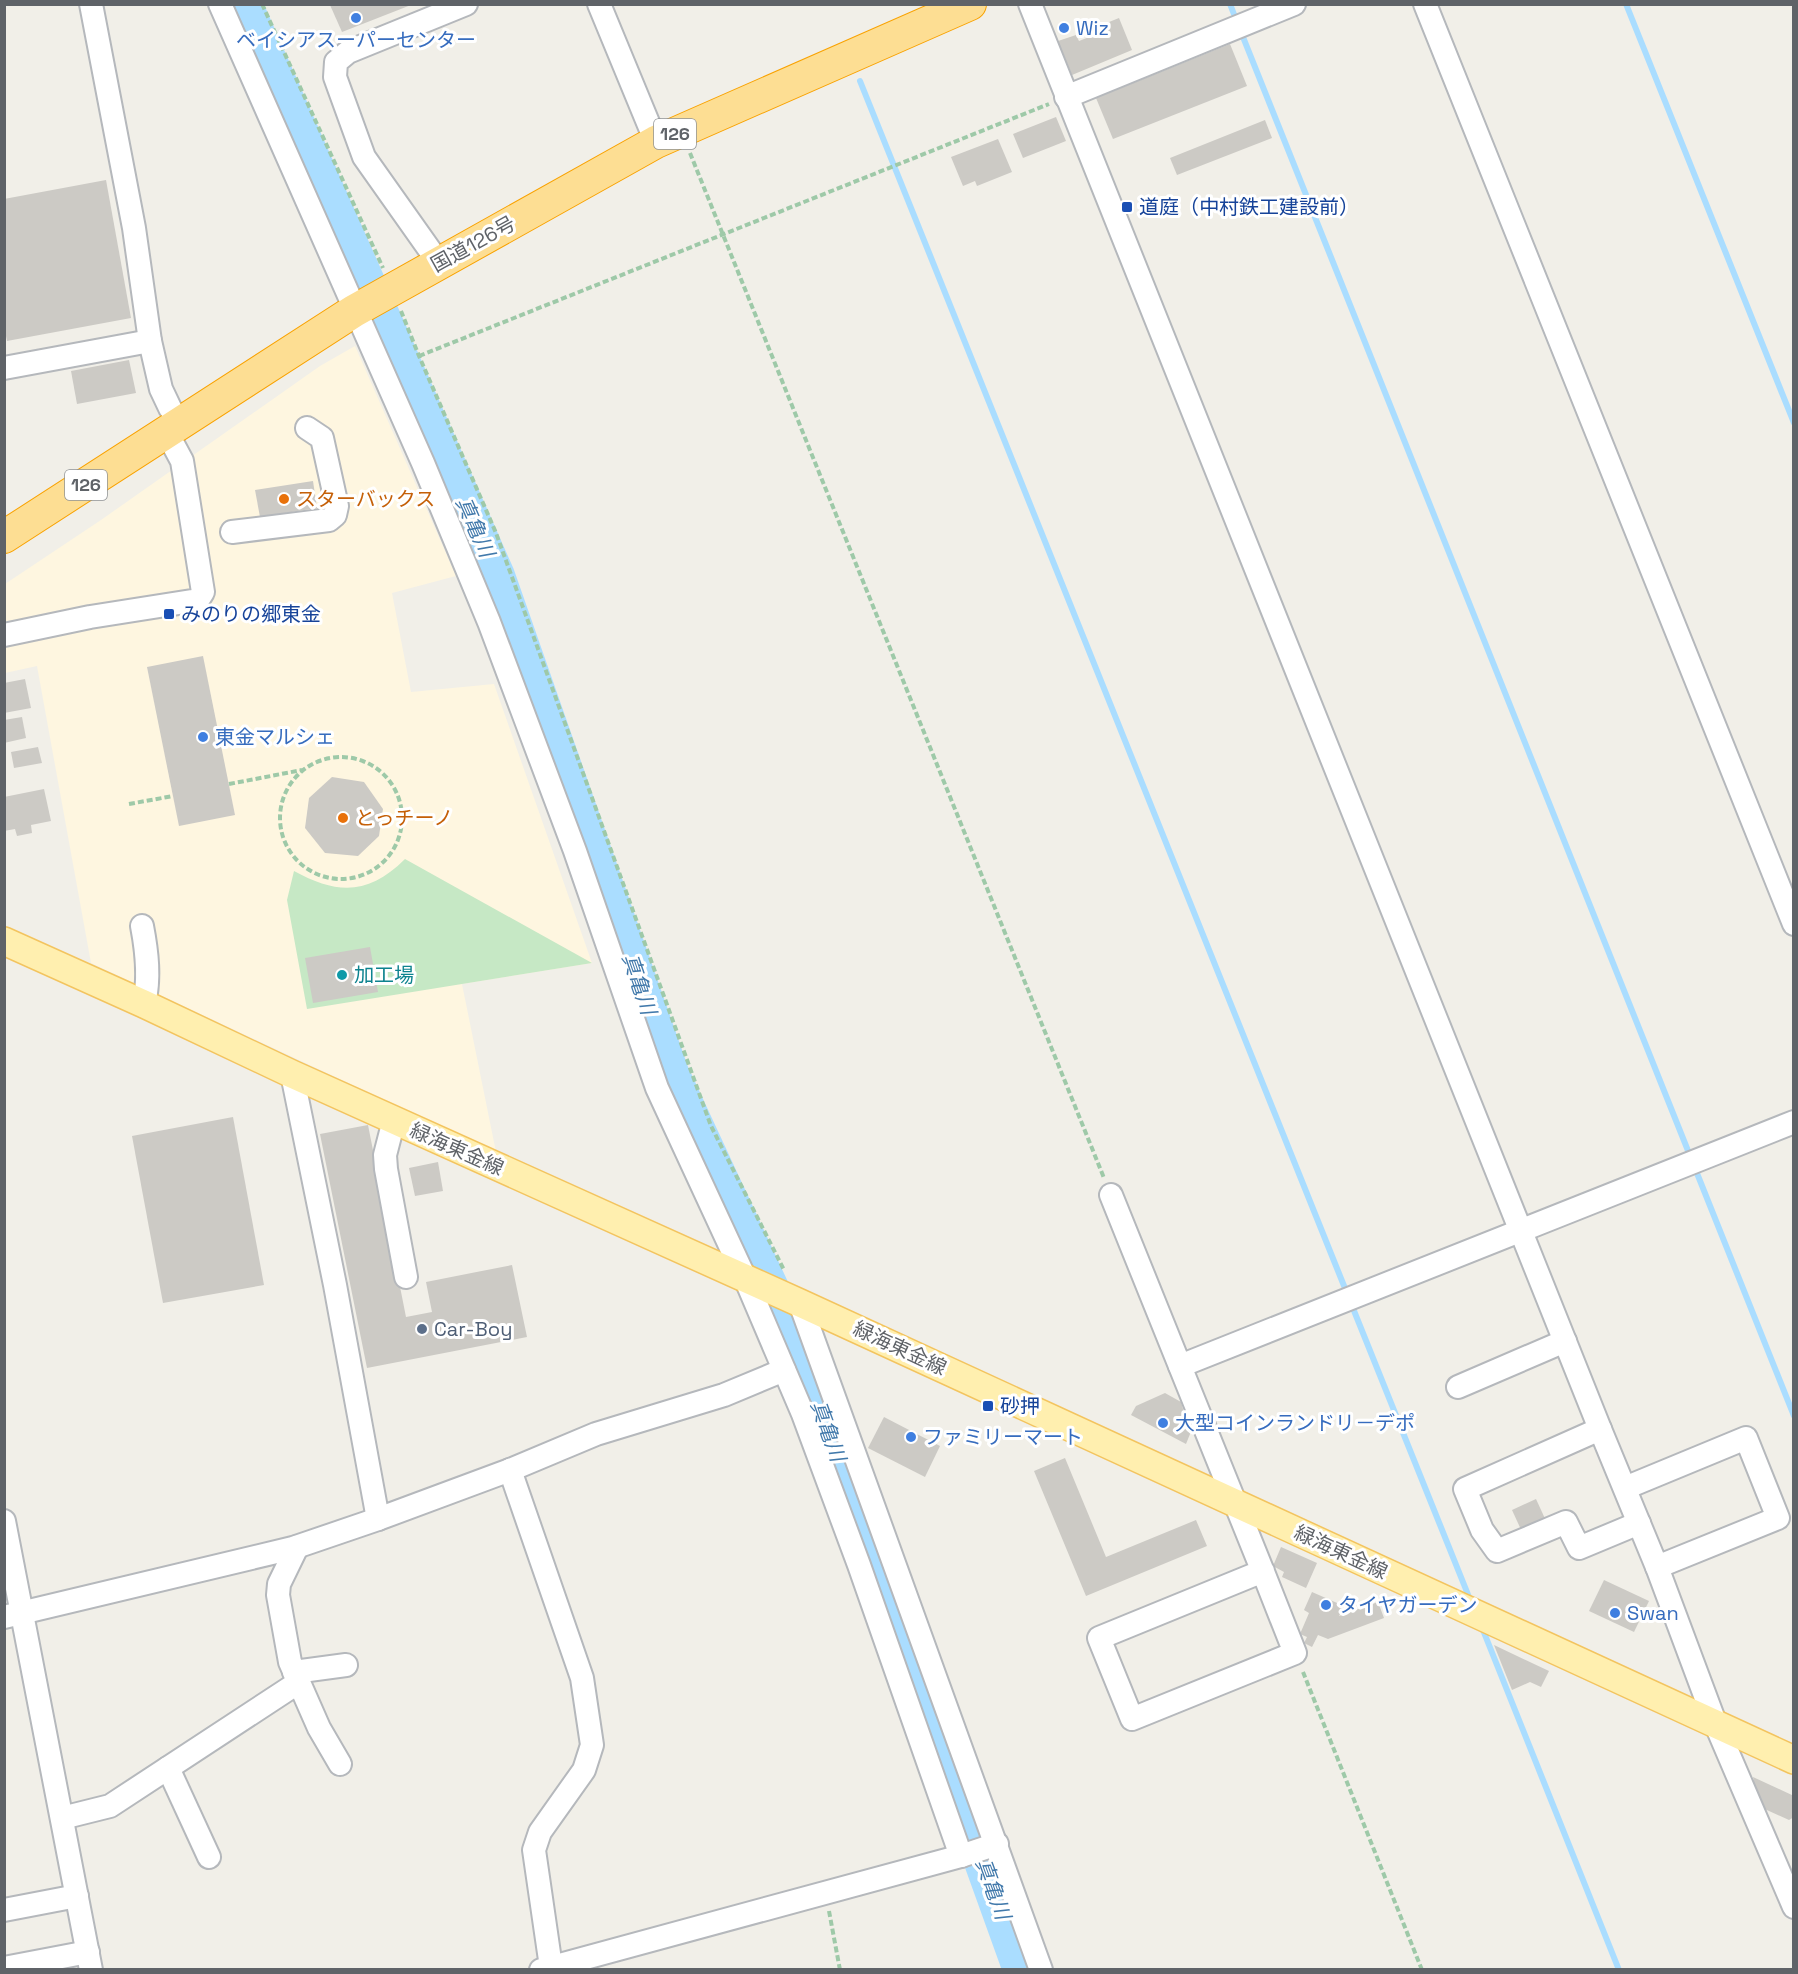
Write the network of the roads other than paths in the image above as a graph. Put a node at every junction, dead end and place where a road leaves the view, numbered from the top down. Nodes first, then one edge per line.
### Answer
1 (91, 4) edge
2 (220, 4) edge
3 (466, 4) edge
4 (599, 4) edge
5 (970, 4) edge
6 (1030, 4) edge
7 (1294, 4) edge
8 (1425, 4) edge
9 (1066, 97) junction
10 (669, 137) junction
11 (439, 263) junction
12 (354, 311) junction
13 (150, 341) junction
14 (4, 368) edge
15 (174, 428) junction
16 (307, 429) dead end
17 (232, 532) dead end
18 (4, 537) edge
19 (4, 635) edge
20 (1794, 924) edge
21 (142, 926) dead end
22 (4, 941) edge
23 (144, 1004) junction
24 (292, 1074) junction
25 (394, 1120) junction
26 (1794, 1122) edge
27 (1111, 1195) road end
28 (1521, 1231) junction
29 (406, 1277) dead end
30 (745, 1278) junction
31 (800, 1303) junction
32 (1565, 1341) junction
33 (1180, 1366) junction
34 (784, 1370) junction
35 (1458, 1387) dead end
36 (1600, 1429) junction
37 (510, 1470) junction
38 (1625, 1488) junction
39 (1235, 1502) junction
40 (378, 1519) junction
41 (4, 1521) edge
42 (1639, 1522) junction
43 (297, 1546) junction
44 (1657, 1567) junction
45 (1263, 1571) junction
46 (13, 1615) edge
47 (346, 1665) dead end
48 (296, 1677) junction
49 (1716, 1725) junction
50 (1794, 1760) edge
51 (340, 1764) dead end
52 (168, 1768) junction
53 (62, 1818) junction
54 (997, 1844) junction
55 (961, 1856) junction
56 (209, 1857) dead end
57 (77, 1896) junction
58 (1794, 1907) edge
59 (4, 1910) edge
60 (90, 1961) edge
61 (4, 1968) edge
62 (546, 1968) edge
63 (1041, 1970) edge

1 - 13 street
2 - 12 street
3 - 11 street
4 - 10 street
5 - 10 highway, 国道126号 / 126
6 - 9 street
7 - 9 street
8 - 20 street
9 - 28 street
10 - 11 highway, 国道126号 / 126
11 - 12 highway, 国道126号 / 126
12 - 15 highway, 国道126号 / 126
12 - 30 street
13 - 14 street
13 - 15 street
15 - 18 highway, 国道126号 / 126
15 - 19 street
16 - 17 street
21 - 23 street
22 - 23 main road, 緑海東金線
23 - 24 main road, 緑海東金線
24 - 25 main road, 緑海東金線
24 - 40 street
25 - 29 street
25 - 30 main road, 緑海東金線
26 - 28 street
27 - 33 street
28 - 32 street
28 - 33 street
30 - 31 main road, 緑海東金線
30 - 34 street
31 - 39 main road, 緑海東金線
31 - 54 street
32 - 35 street
32 - 36 street
33 - 39 street
34 - 37 street
34 - 55 street
36 - 38 street
36 - 42 street
37 - 40 street
37 - 62 street
38 - 42 street
38 - 44 street
39 - 45 street
39 - 49 main road, 緑海東金線
40 - 43 street
41 - 46 street
42 - 44 street
43 - 46 street
43 - 48 street
44 - 49 street
45 - 45 street
46 - 53 street
47 - 48 street
48 - 51 street
48 - 52 street
49 - 50 main road, 緑海東金線
49 - 58 street
52 - 53 street
52 - 56 street
53 - 57 street
54 - 55 street
54 - 63 street
55 - 62 street
57 - 59 street
57 - 60 street
60 - 61 street

